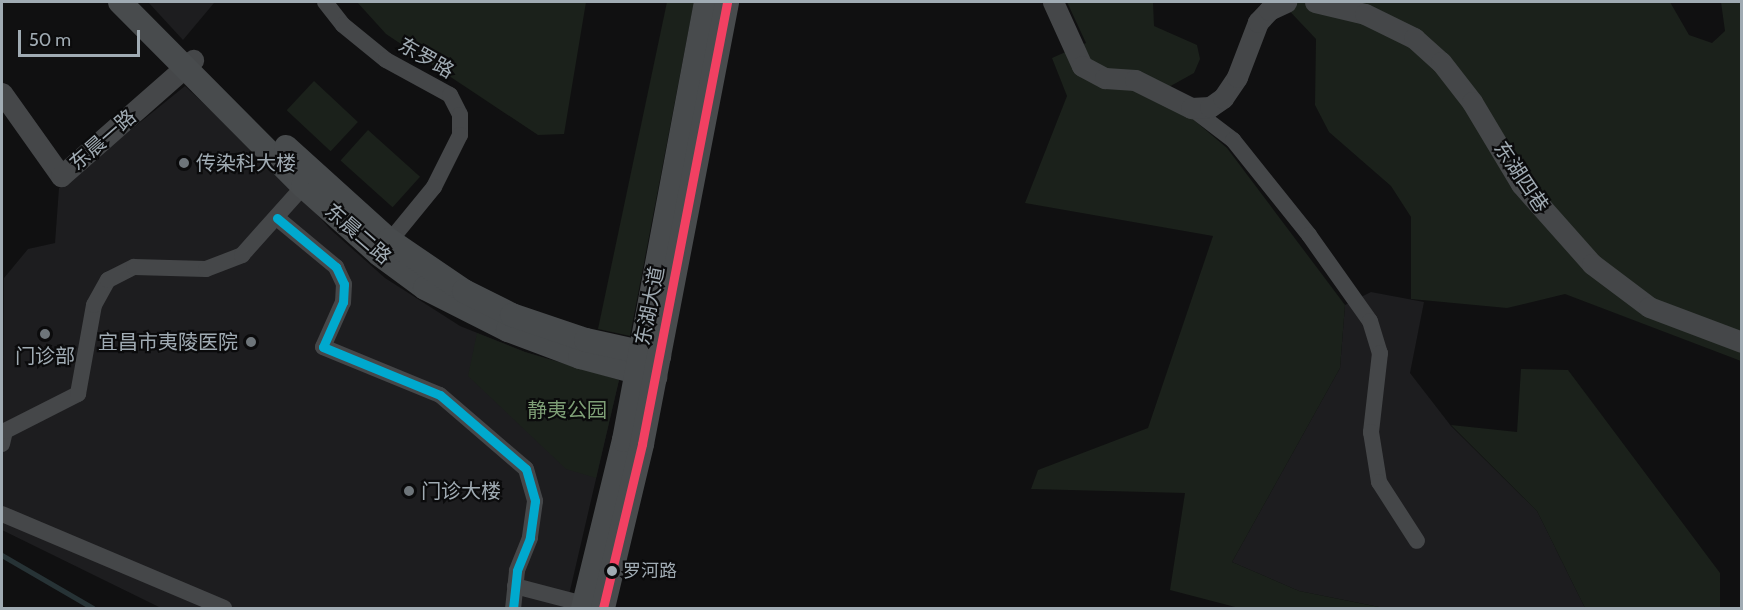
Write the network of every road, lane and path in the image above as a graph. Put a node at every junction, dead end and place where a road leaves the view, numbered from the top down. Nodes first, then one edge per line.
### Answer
1 (120, 2) edge
2 (139, 2) edge
3 (325, 2) edge
4 (706, 2) edge
5 (727, 2) edge
6 (1053, 2) edge
7 (1286, 2) edge
8 (1315, 2) edge
9 (188, 65) junction
10 (2, 93) edge
11 (1191, 108) junction
12 (309, 180) junction
13 (277, 218) junction
14 (384, 247) junction
15 (1742, 342) edge
16 (648, 364) junction
17 (2, 444) edge
18 (2, 514) edge
19 (1417, 541) dead end
20 (515, 586) junction
21 (590, 607) edge
22 (224, 609) edge
23 (513, 609) edge

1 - 9 main road, 东晨二路
2 - 9 main road, 东晨二路
3 - 14 street, 东罗路
4 - 16 main road, 东湖大道
5 - 16 main road, 东湖大道
6 - 11 street
7 - 11 street
8 - 15 street, 东湖四巷
9 - 10 street, 东晨一路
9 - 12 main road, 东晨二路
11 - 19 street
12 - 13 street
12 - 14 main road, 东晨二路
13 - 17 street
13 - 20 street
14 - 16 main road, 东晨二路
16 - 21 main road, 东湖大道
18 - 22 street
20 - 21 street
20 - 23 street

